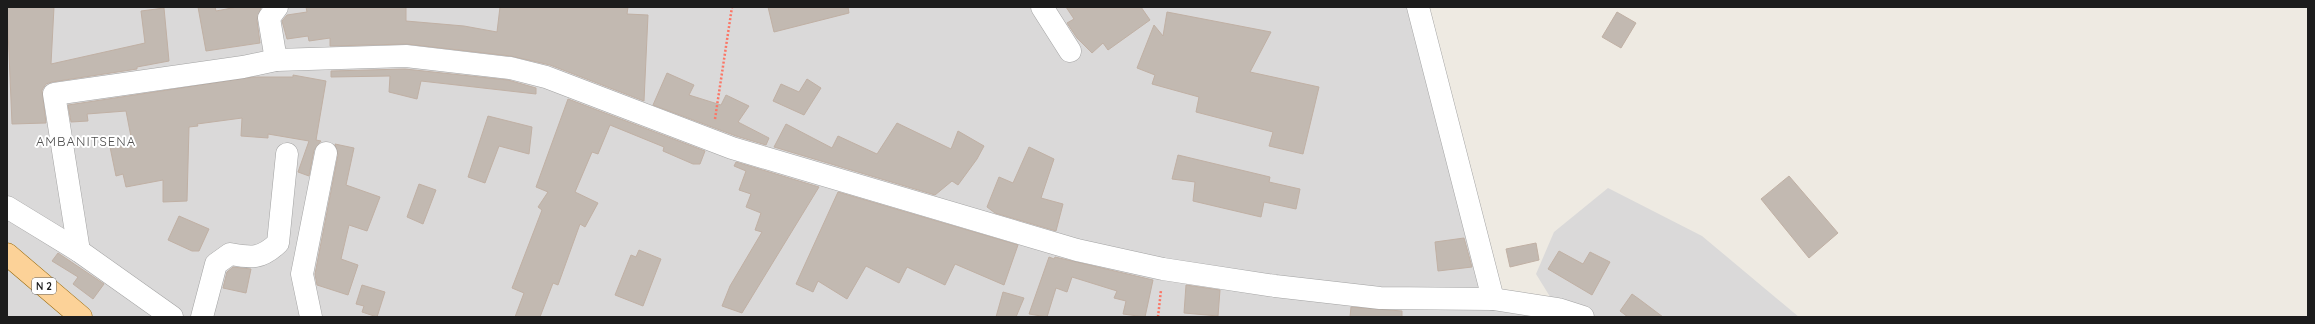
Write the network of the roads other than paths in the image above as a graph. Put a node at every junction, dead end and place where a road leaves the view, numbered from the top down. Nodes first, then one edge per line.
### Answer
1 (277, 7) edge
2 (1042, 7) edge
3 (1418, 7) edge
4 (1070, 52) dead end
5 (276, 60) junction
6 (326, 153) dead end
7 (288, 154) dead end
8 (7, 207) edge
9 (79, 251) junction
10 (7, 254) edge
11 (1493, 299) junction
12 (81, 317) edge
13 (172, 317) edge
14 (202, 317) edge
15 (311, 317) edge
16 (1583, 317) edge

1 - 5 street
2 - 4 street
3 - 11 street
5 - 9 street
5 - 11 street
6 - 15 street
7 - 14 street
8 - 9 street
9 - 13 street
10 - 12 main road, N 2
11 - 16 street

